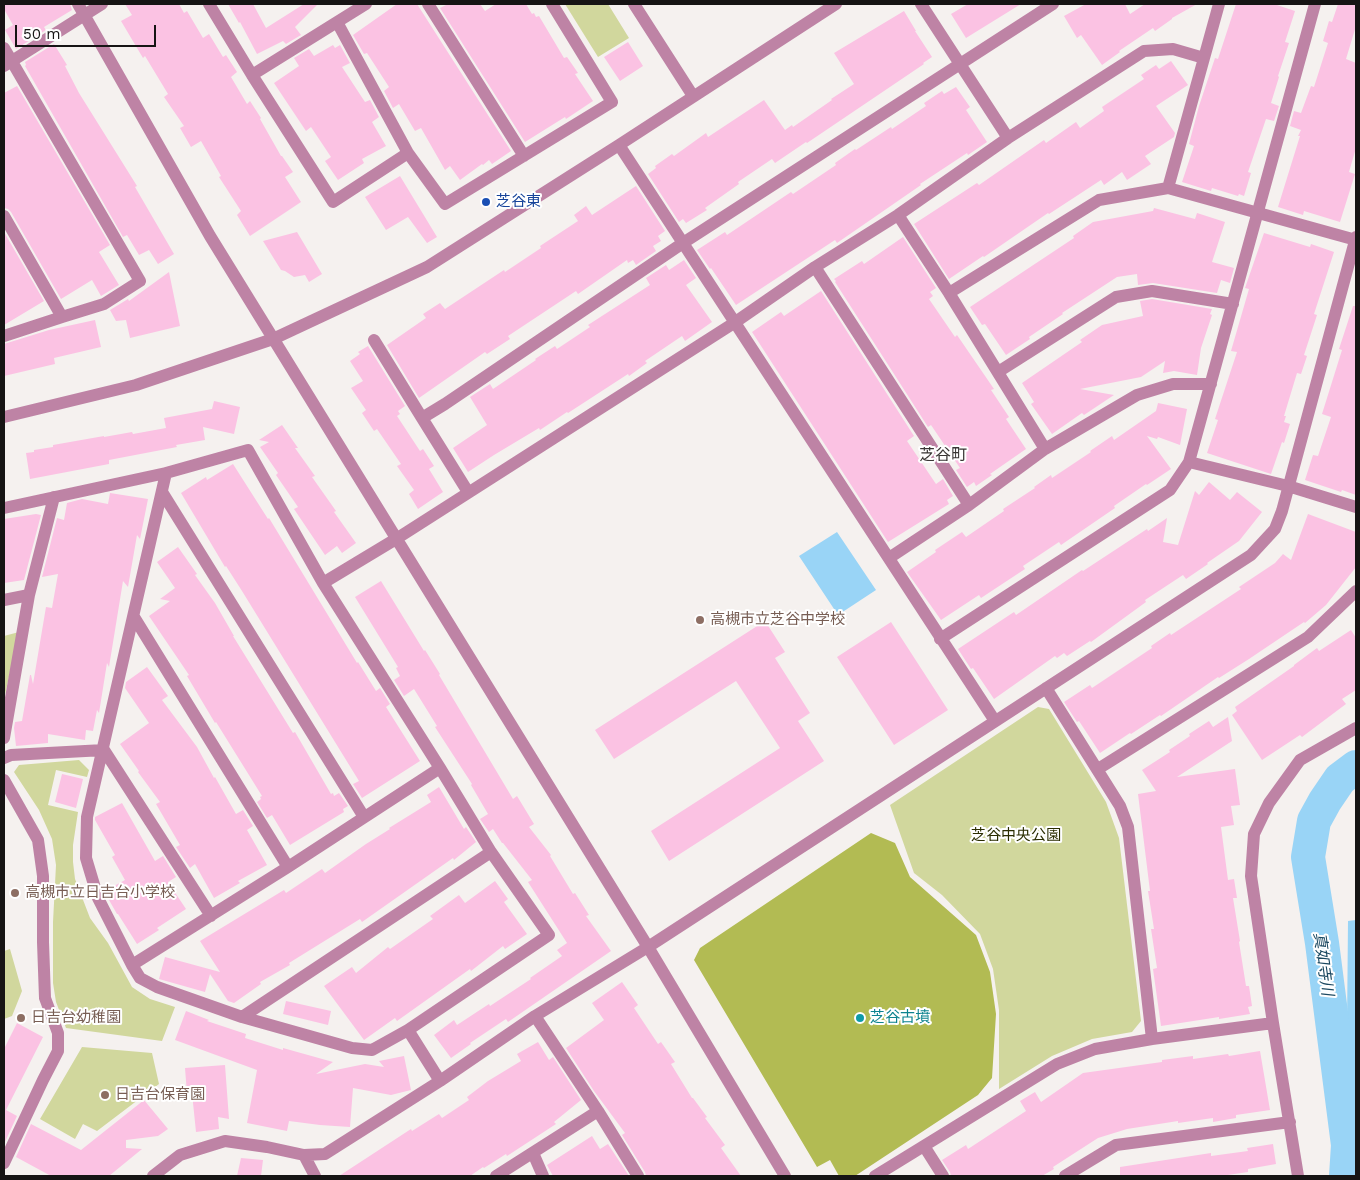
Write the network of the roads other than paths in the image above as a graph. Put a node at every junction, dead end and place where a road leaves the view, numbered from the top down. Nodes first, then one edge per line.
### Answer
1 (102, 4) edge
2 (209, 4) edge
3 (366, 4) edge
4 (428, 4) edge
5 (552, 4) edge
6 (634, 4) edge
7 (836, 4) edge
8 (921, 4) edge
9 (1053, 4) edge
10 (1218, 4) edge
11 (1315, 4) edge
12 (81, 9) edge
13 (347, 9) edge
14 (337, 22) junction
15 (4, 48) edge
16 (1204, 58) junction
17 (960, 63) junction
18 (8, 64) edge
19 (252, 76) junction
20 (693, 96) junction
21 (1008, 138) junction
22 (619, 145) junction
23 (408, 153) junction
24 (524, 156) junction
25 (1168, 188) junction
26 (1258, 213) junction
27 (898, 215) junction
28 (4, 216) edge
29 (1356, 239) edge
30 (683, 243) junction
31 (815, 267) junction
32 (949, 293) junction
33 (1233, 304) junction
34 (62, 317) junction
35 (734, 323) junction
36 (4, 336) edge
37 (273, 339) junction
38 (374, 340) dead end
39 (998, 372) junction
40 (1211, 384) junction
41 (4, 417) edge
42 (422, 418) junction
43 (1045, 449) junction
44 (1189, 462) junction
45 (166, 473) junction
46 (1288, 486) junction
47 (162, 492) junction
48 (468, 492) junction
49 (54, 497) junction
50 (969, 505) junction
51 (1356, 507) edge
52 (4, 508) edge
53 (396, 539) junction
54 (889, 558) junction
55 (323, 583) junction
56 (1356, 591) edge
57 (29, 595) junction
58 (4, 600) edge
59 (134, 617) junction
60 (940, 638) junction
61 (1046, 688) junction
62 (995, 721) junction
63 (1356, 728) edge
64 (4, 738) edge
65 (104, 750) junction
66 (4, 758) edge
67 (440, 768) junction
68 (1098, 769) junction
69 (4, 780) edge
70 (364, 817) junction
71 (490, 852) junction
72 (288, 867) junction
73 (211, 916) junction
74 (648, 947) junction
75 (132, 965) junction
76 (535, 1016) junction
77 (242, 1017) junction
78 (1273, 1023) junction
79 (408, 1030) junction
80 (1152, 1040) junction
81 (440, 1081) junction
82 (598, 1111) junction
83 (1290, 1122) junction
84 (924, 1146) junction
85 (532, 1153) junction
86 (304, 1155) junction
87 (4, 1163) edge
88 (152, 1176) edge
89 (315, 1176) edge
90 (496, 1176) edge
91 (543, 1176) edge
92 (638, 1176) edge
93 (786, 1176) edge
94 (874, 1176) edge
95 (942, 1176) edge
96 (1065, 1176) edge
97 (1298, 1176) edge

1 - 12 street
2 - 19 street
3 - 13 street
4 - 24 street
5 - 24 street
6 - 20 street
7 - 20 street
8 - 17 street
9 - 17 street
10 - 16 street
11 - 26 street
12 - 18 street
12 - 37 street
13 - 14 street
14 - 19 street
14 - 23 street
15 - 18 street
16 - 21 street
16 - 25 street
17 - 21 street
17 - 30 street
18 - 34 street
19 - 23 street
20 - 22 street
21 - 27 street
22 - 30 street
22 - 37 street
23 - 24 street
25 - 26 street
25 - 32 street
26 - 29 street
26 - 33 street
27 - 31 street
27 - 32 street
28 - 34 street
29 - 46 street
30 - 35 street
30 - 42 street
31 - 35 street
31 - 50 street
32 - 39 street
33 - 39 street
33 - 40 street
34 - 36 street
35 - 48 street
35 - 54 street
37 - 41 street
37 - 53 street
38 - 42 street
39 - 43 street
40 - 43 street
40 - 44 street
42 - 48 street
43 - 50 street
44 - 46 street
44 - 60 street
45 - 47 street
45 - 49 street
45 - 55 street
46 - 51 street
46 - 61 street
47 - 59 street
47 - 70 street
48 - 53 street
49 - 52 street
49 - 57 street
50 - 54 street
53 - 55 street
53 - 74 street
54 - 60 street
55 - 67 street
56 - 68 street
57 - 58 street
57 - 64 street
59 - 65 street
59 - 72 street
60 - 62 street
61 - 62 street
61 - 68 street
62 - 74 street
63 - 78 street
65 - 66 street
65 - 73 street
65 - 75 street
67 - 70 street
67 - 71 street
68 - 80 street
69 - 87 street
70 - 72 street
71 - 77 street
71 - 79 street
72 - 73 street
73 - 75 street
74 - 76 street
74 - 93 street
75 - 77 street
76 - 81 street
76 - 82 street
77 - 79 street
78 - 80 street
78 - 83 street
79 - 81 street
80 - 84 street
81 - 86 street
82 - 85 street
82 - 92 street
83 - 96 street
83 - 97 street
84 - 94 street
84 - 95 street
85 - 90 street
85 - 91 street
86 - 88 street
86 - 89 street

